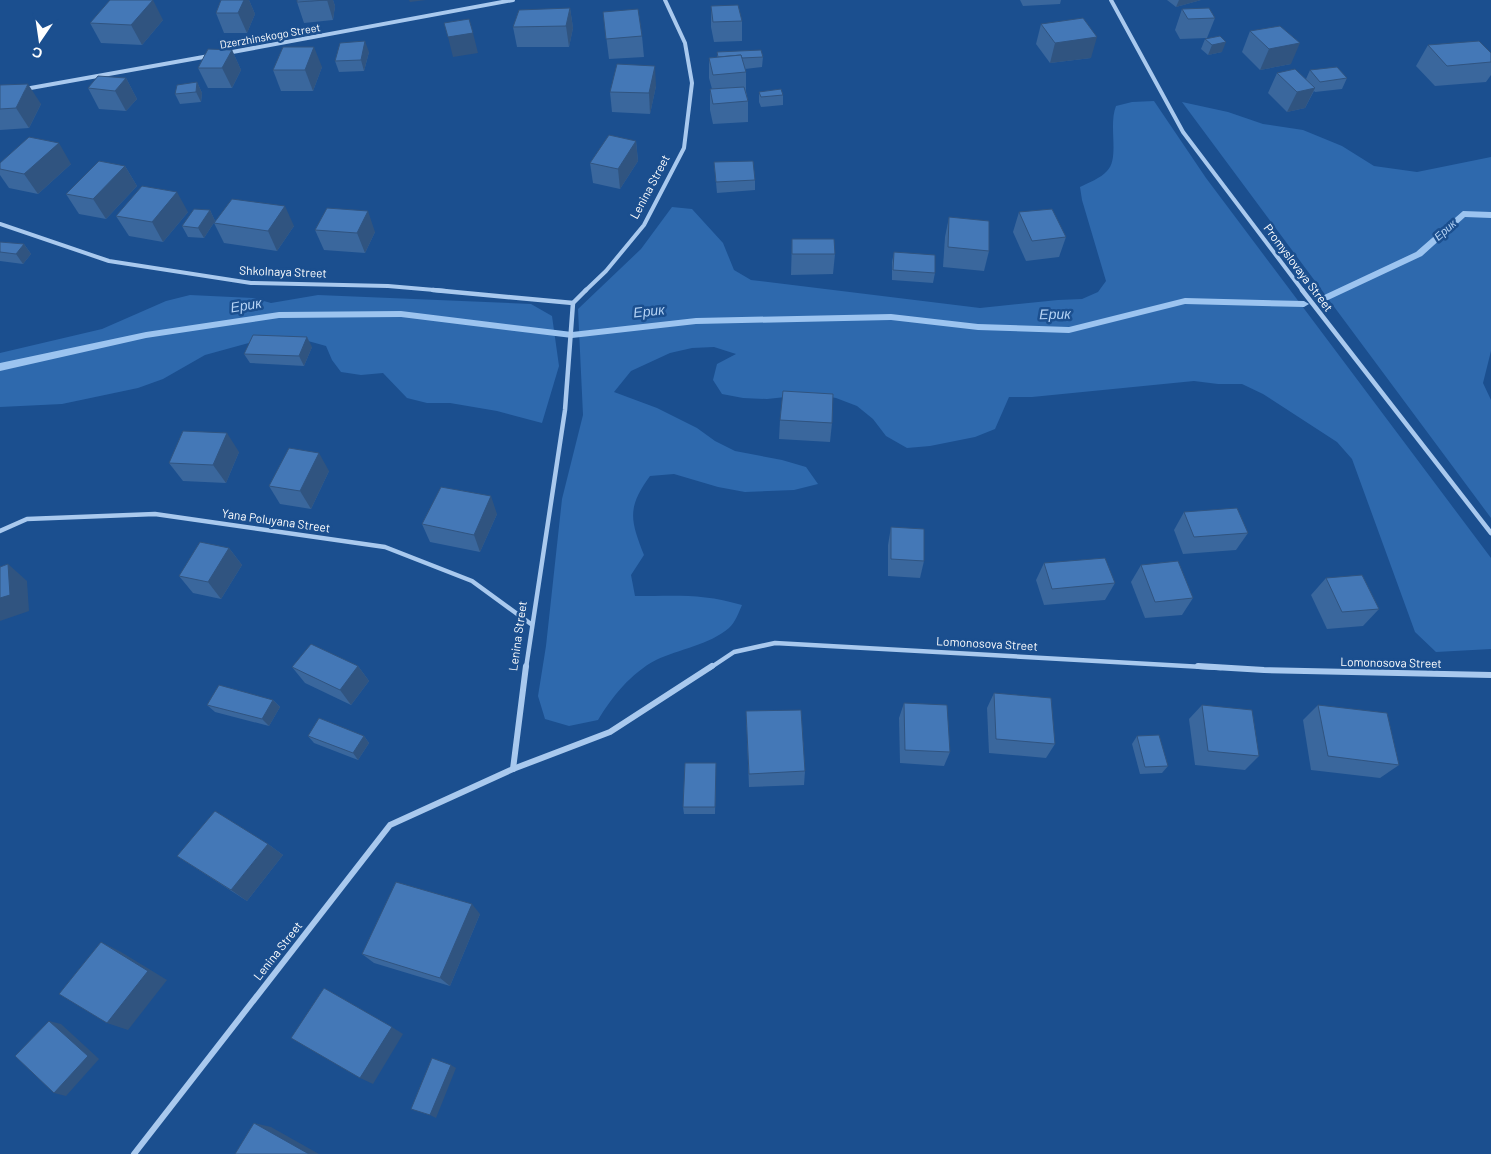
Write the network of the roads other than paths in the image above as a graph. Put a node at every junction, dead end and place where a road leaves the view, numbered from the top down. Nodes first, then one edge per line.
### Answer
1 (513, 0) edge
2 (665, 0) edge
3 (1111, 0) edge
4 (221, 54) edge
5 (211, 56) edge
6 (19, 90) edge
7 (0, 224) edge
8 (572, 302) junction
9 (0, 531) edge
10 (1491, 533) edge
11 (531, 624) junction
12 (1491, 675) edge
13 (513, 768) junction
14 (134, 1154) edge

1 - 4 street, Dzerzhinskogo Street
2 - 8 street, Lenina Street
3 - 10 street, Promyslovaya Street
5 - 6 street, Dzerzhinskogo Street
7 - 8 street, Shkolnaya Street
8 - 11 street, Lenina Street
9 - 11 street, Yana Poluyana Street
11 - 13 street, Lenina Street
12 - 13 street, Lomonosova Street
13 - 14 street, Lenina Street

